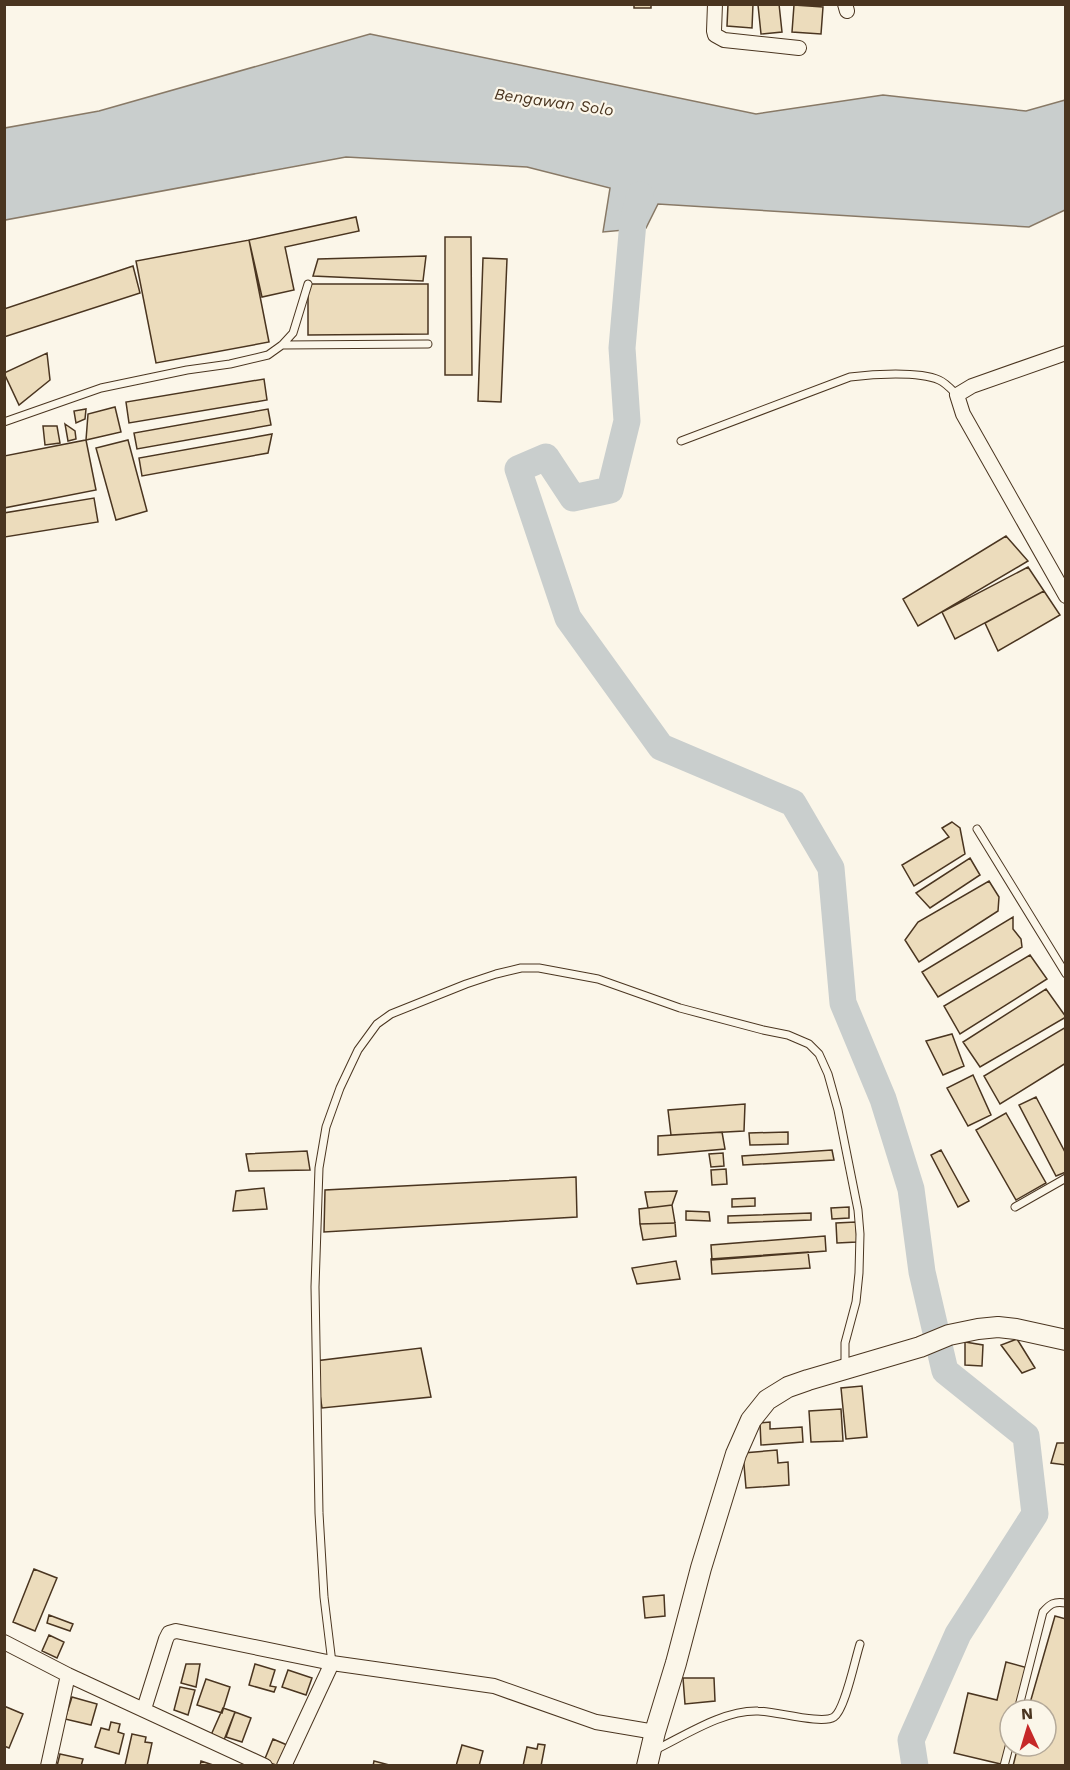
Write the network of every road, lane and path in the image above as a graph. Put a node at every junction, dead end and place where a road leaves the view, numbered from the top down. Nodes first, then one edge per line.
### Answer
1 (716, 4) edge
2 (799, 48) dead end
3 (308, 284) dead end
4 (428, 344) dead end
5 (282, 345) junction
6 (1065, 353) edge
7 (957, 395) junction
8 (4, 422) edge
9 (681, 441) dead end
10 (1065, 596) edge
11 (977, 829) dead end
12 (1065, 974) edge
13 (1065, 1179) edge
14 (1015, 1207) dead end
15 (1065, 1340) edge
16 (845, 1369) junction
17 (1065, 1602) edge
18 (4, 1642) edge
19 (860, 1644) dead end
20 (332, 1663) junction
21 (68, 1675) junction
22 (1021, 1698) edge
23 (144, 1709) junction
24 (655, 1732) junction
25 (649, 1759) edge
26 (48, 1766) edge
27 (265, 1766) edge
28 (284, 1766) edge

1 - 2 street
3 - 5 lane
4 - 5 lane
5 - 8 lane
6 - 7 street
7 - 9 lane
7 - 10 street
11 - 12 lane
13 - 14 lane
15 - 16 street
16 - 20 lane
16 - 24 street
17 - 22 lane
18 - 21 street
19 - 25 lane
20 - 23 street
20 - 24 street
20 - 28 street
21 - 23 street
21 - 26 street
23 - 27 street
24 - 25 street

